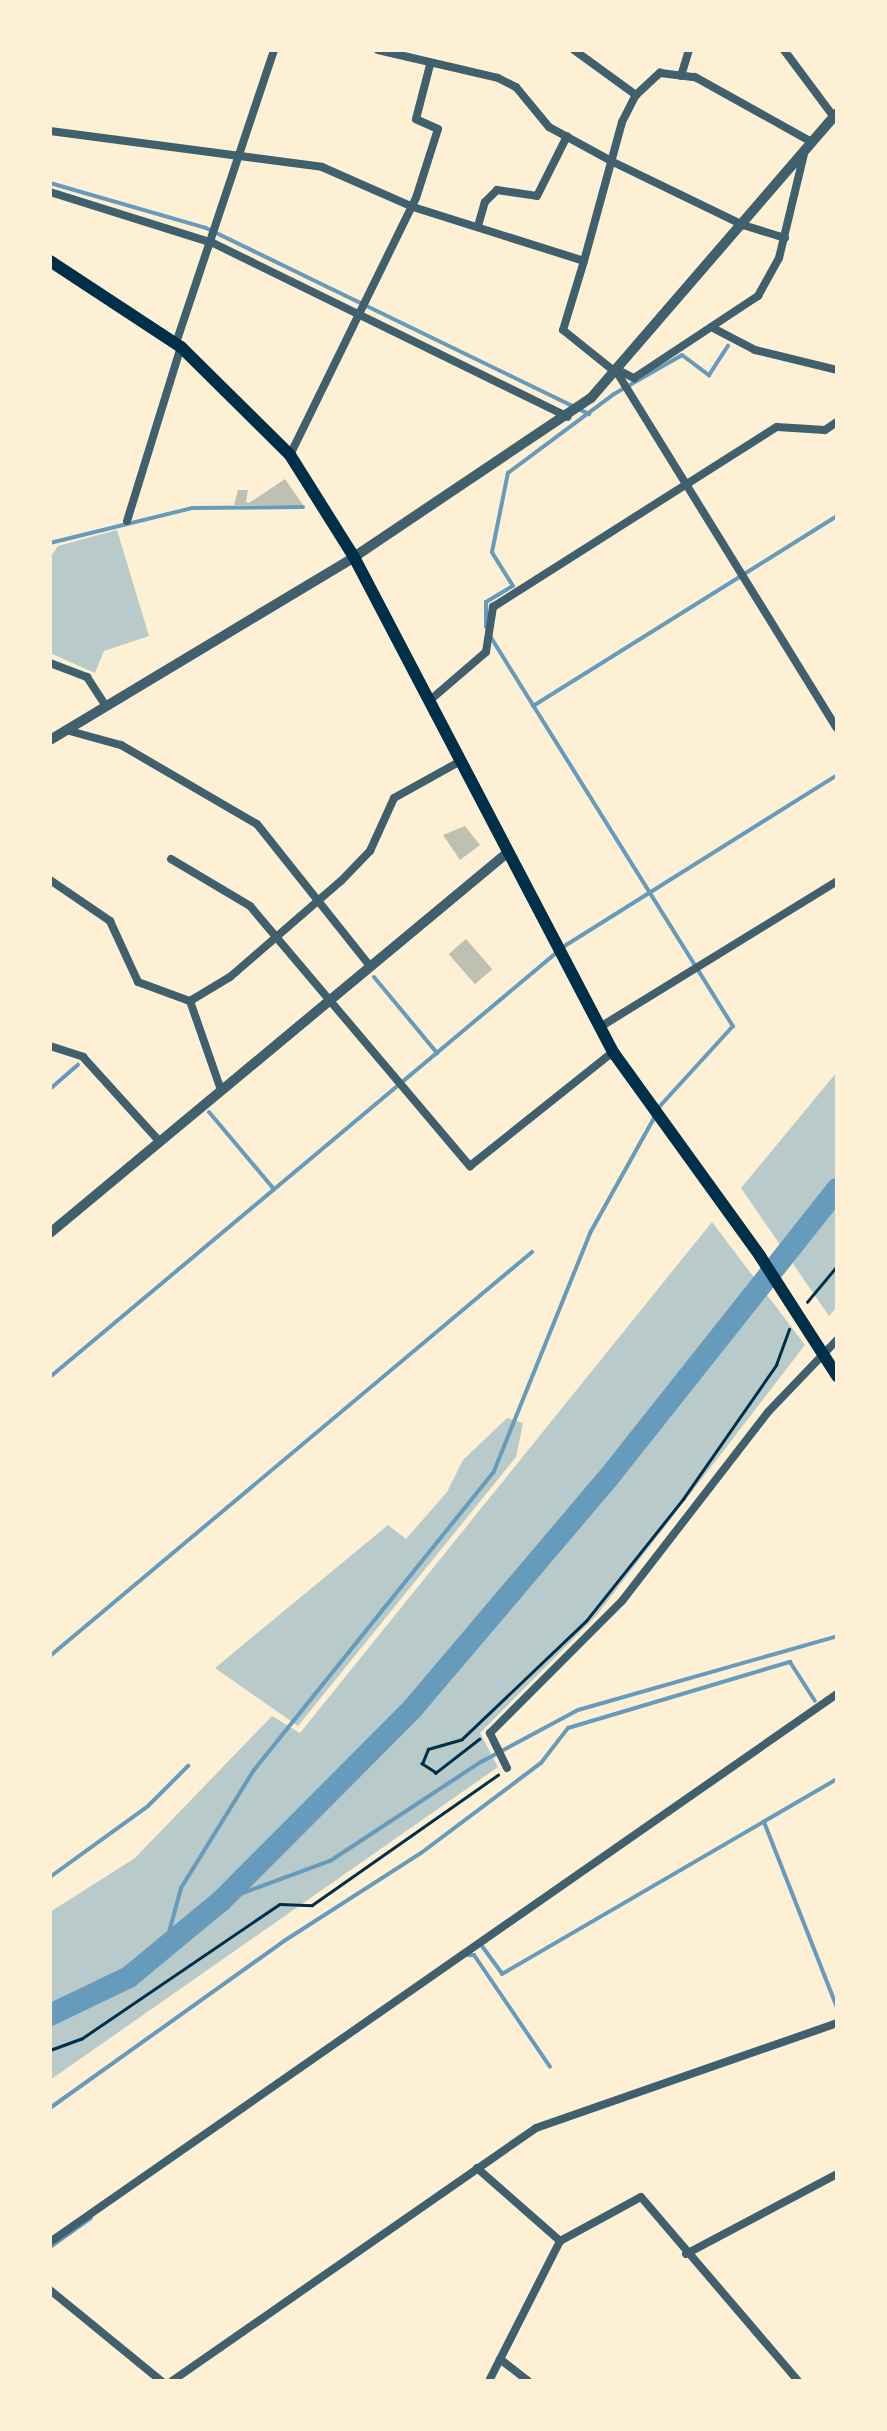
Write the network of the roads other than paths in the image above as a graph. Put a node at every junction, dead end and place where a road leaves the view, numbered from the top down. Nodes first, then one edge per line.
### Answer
1 (274, 50) edge
2 (378, 50) edge
3 (574, 50) edge
4 (689, 50) edge
5 (784, 50) edge
6 (430, 66) junction
7 (681, 76) junction
8 (636, 95) junction
9 (835, 115) edge
10 (50, 132) edge
11 (567, 136) junction
12 (812, 142) junction
13 (804, 154) junction
14 (240, 158) junction
15 (611, 161) junction
16 (50, 192) edge
17 (413, 207) junction
18 (743, 225) junction
19 (478, 226) junction
20 (785, 238) junction
21 (214, 242) junction
22 (584, 261) junction
23 (51, 263) edge
24 (360, 314) junction
25 (713, 328) junction
26 (178, 345) junction
27 (837, 370) edge
28 (619, 372) junction
29 (568, 416) junction
30 (837, 422) edge
31 (290, 455) junction
32 (687, 486) junction
33 (127, 521) dead end
34 (354, 556) junction
35 (50, 663) edge
36 (428, 700) junction
37 (105, 705) junction
38 (837, 728) edge
39 (66, 730) junction
40 (50, 740) edge
41 (459, 762) junction
42 (508, 853) junction
43 (172, 859) dead end
44 (50, 880) edge
45 (837, 881) edge
46 (317, 901) junction
47 (278, 936) junction
48 (370, 965) junction
49 (329, 999) junction
50 (190, 1000) junction
51 (600, 1027) junction
52 (50, 1046) edge
53 (613, 1052) junction
54 (221, 1090) junction
55 (160, 1142) junction
56 (50, 1233) edge
57 (837, 1340) edge
58 (825, 1353) junction
59 (837, 1376) edge
60 (837, 1694) edge
61 (507, 1766) road end
62 (837, 2023) edge
63 (477, 2168) junction
64 (837, 2174) edge
65 (560, 2241) junction
66 (50, 2242) edge
67 (686, 2254) junction
68 (50, 2290) edge
69 (500, 2358) junction
70 (161, 2381) edge
71 (172, 2381) edge
72 (489, 2381) edge
73 (528, 2381) edge
74 (798, 2381) edge

1 - 14 street
2 - 6 street
3 - 8 street
4 - 7 street
5 - 9 street
6 - 11 street
6 - 17 street
7 - 8 street
7 - 12 street
8 - 15 street
9 - 12 street
10 - 14 street
11 - 15 street
11 - 19 street
12 - 13 street
13 - 18 street
13 - 20 street
14 - 17 street
14 - 21 street
15 - 18 street
15 - 22 street
16 - 21 street
17 - 19 street
17 - 24 street
18 - 20 street
18 - 28 street
19 - 22 street
20 - 25 street
21 - 24 street
21 - 26 street
22 - 28 street
23 - 26 main road
24 - 29 street
24 - 31 street
25 - 27 street
25 - 28 street
26 - 31 main road
26 - 33 street
28 - 29 street
28 - 32 street
29 - 34 street
30 - 32 street
31 - 34 main road
32 - 36 street
32 - 38 street
34 - 36 main road
34 - 37 street
35 - 37 street
36 - 41 main road
37 - 39 street
39 - 40 street
39 - 46 street
41 - 42 main road
41 - 46 street
42 - 48 street
42 - 51 main road
43 - 47 street
44 - 50 street
45 - 51 street
46 - 47 street
46 - 48 street
47 - 49 street
47 - 50 street
48 - 49 street
49 - 53 street
49 - 54 street
50 - 54 street
51 - 53 main road
52 - 55 street
53 - 58 main road
54 - 55 street
55 - 56 street
57 - 58 street
58 - 59 main road
58 - 61 street
60 - 66 street
62 - 63 street
63 - 65 street
63 - 71 street
64 - 67 street
65 - 67 street
65 - 69 street
67 - 74 street
68 - 70 street
69 - 72 street
69 - 73 street

